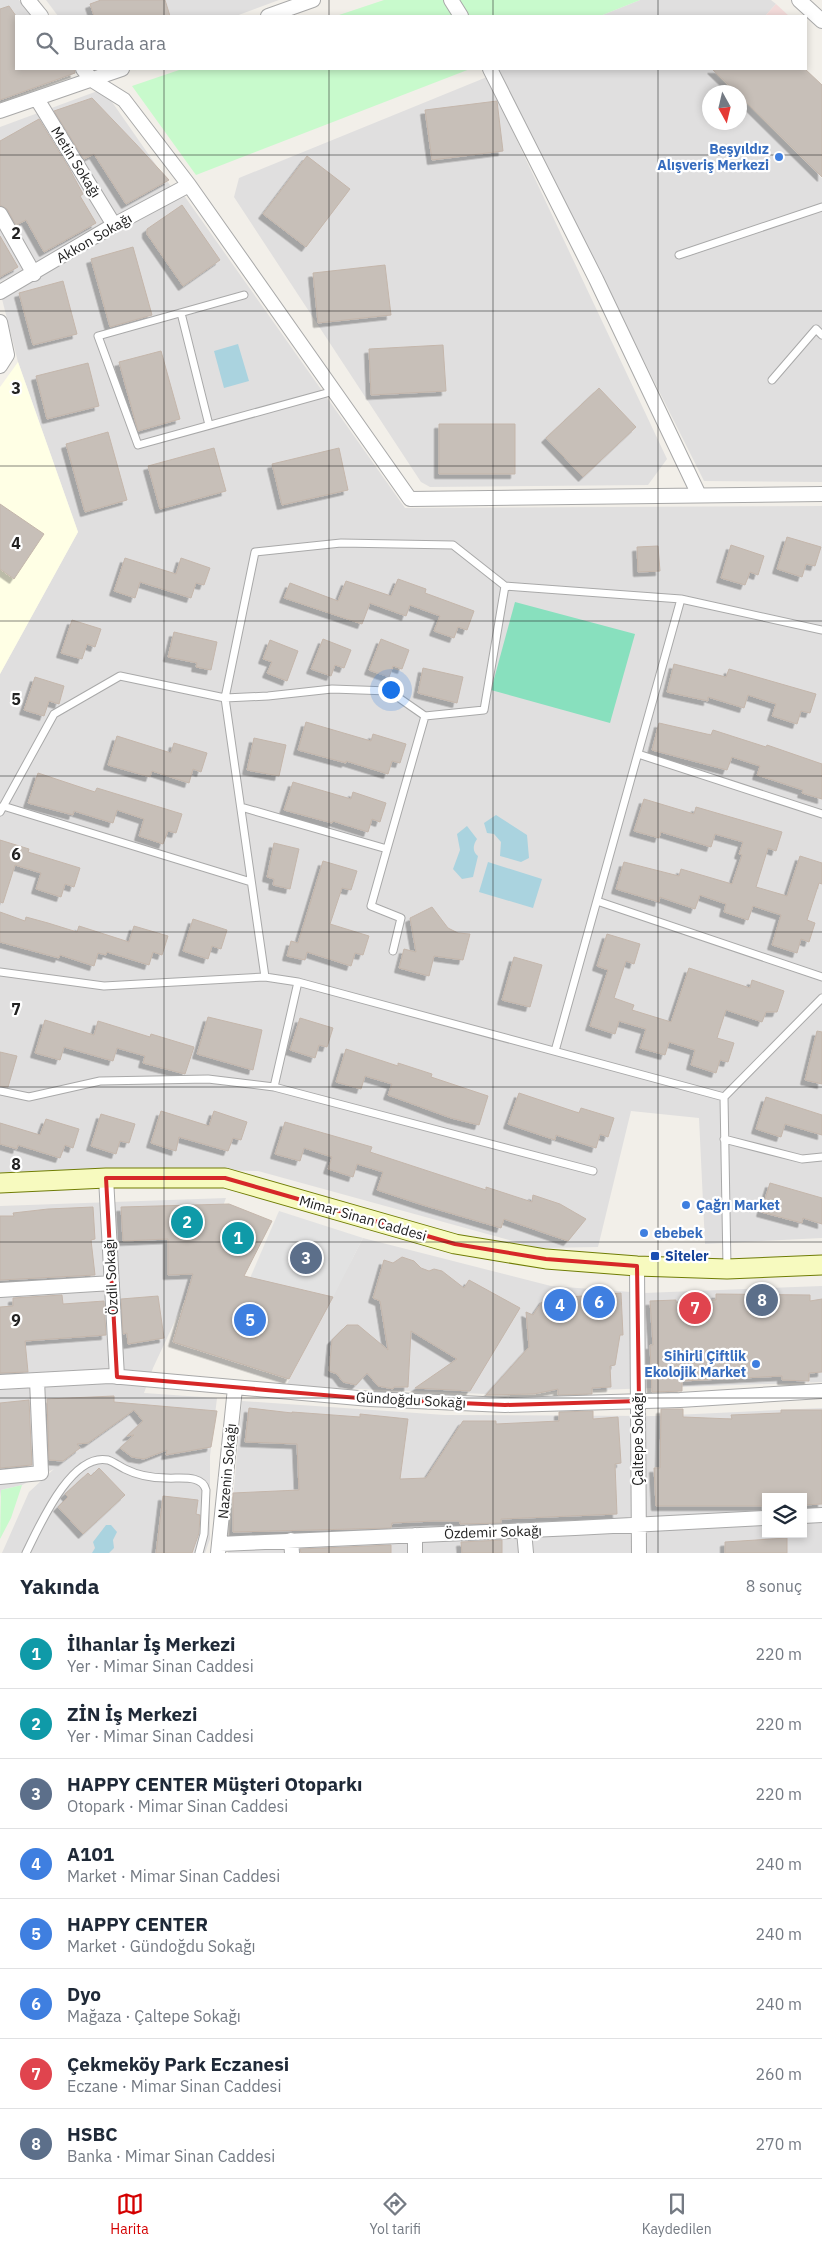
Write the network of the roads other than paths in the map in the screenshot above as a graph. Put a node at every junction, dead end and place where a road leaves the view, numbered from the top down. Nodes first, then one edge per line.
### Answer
1 (28, 0) edge
2 (313, 0) edge
3 (451, 0) edge
4 (799, 0) edge
5 (40, 15) edge
6 (271, 15) edge
7 (460, 15) edge
8 (822, 21) edge
9 (115, 70) edge
10 (491, 70) edge
11 (87, 74) edge
12 (37, 99) junction
13 (0, 111) edge
14 (189, 185) junction
15 (822, 207) edge
16 (0, 214) edge
17 (114, 225) junction
18 (679, 255) dead end
19 (34, 274) junction
20 (0, 292) edge
21 (244, 295) dead end
22 (181, 313) junction
23 (0, 322) edge
24 (822, 335) edge
25 (0, 366) edge
26 (772, 380) dead end
27 (334, 391) junction
28 (209, 425) junction
29 (822, 494) edge
30 (699, 495) junction
31 (505, 586) junction
32 (681, 599) junction
33 (822, 630) edge
34 (226, 698) junction
35 (425, 716) junction
36 (638, 754) junction
37 (241, 807) junction
38 (1, 809) edge
39 (822, 814) edge
40 (387, 849) junction
41 (251, 882) junction
42 (597, 901) junction
43 (393, 951) dead end
44 (0, 972) edge
45 (822, 976) edge
46 (265, 977) junction
47 (298, 982) junction
48 (822, 998) edge
49 (555, 1052) junction
50 (274, 1087) junction
51 (0, 1091) edge
52 (724, 1097) junction
53 (724, 1139) junction
54 (822, 1157) edge
55 (593, 1171) dead end
56 (106, 1178) junction
57 (0, 1183) edge
58 (822, 1265) edge
59 (637, 1266) junction
60 (726, 1269) junction
61 (112, 1282) junction
62 (0, 1290) edge
63 (117, 1377) junction
64 (37, 1380) junction
65 (0, 1382) edge
66 (235, 1388) junction
67 (822, 1391) edge
68 (638, 1401) junction
69 (0, 1477) edge
70 (822, 1515) edge
71 (807, 1516) edge
72 (762, 1518) edge
73 (638, 1524) junction
74 (524, 1530) junction
75 (415, 1535) junction
76 (292, 1547) edge
77 (219, 1548) edge
78 (26, 1553) edge
79 (199, 1553) edge
80 (415, 1553) edge
81 (526, 1553) edge
82 (639, 1553) edge

1 - 5 street
2 - 6 street
3 - 7 street
4 - 8 street
9 - 11 street
10 - 30 street
11 - 12 street
11 - 14 street
12 - 13 street
12 - 17 street, Metin Sokağı
14 - 17 street, Akkon Sokağı
14 - 27 street
15 - 18 lane
16 - 19 street
17 - 19 street, Akkon Sokağı
19 - 20 street, Akkon Sokağı
21 - 22 lane
22 - 28 lane
22 - 28 lane
23 - 25 street
24 - 26 lane
27 - 28 lane
27 - 30 street
29 - 30 street
31 - 32 lane
31 - 34 lane
31 - 35 lane
32 - 33 lane
32 - 36 lane
34 - 35 lane
34 - 37 lane
34 - 38 lane
35 - 40 lane
36 - 39 lane
36 - 42 lane
37 - 40 lane
37 - 41 lane
38 - 41 lane
40 - 43 lane
41 - 46 lane
42 - 45 lane
42 - 49 lane
44 - 46 lane
46 - 47 lane
47 - 49 lane
47 - 50 lane
48 - 52 lane
49 - 52 lane
50 - 51 lane
50 - 55 lane
52 - 53 lane
53 - 54 lane
53 - 60 lane
56 - 57 main road, Mimar Sinan Caddesi
56 - 59 main road, Mimar Sinan Caddesi
56 - 61 street, Özdil Sokağı
58 - 60 main road, Mimar Sinan Caddesi
59 - 60 main road, Mimar Sinan Caddesi
59 - 68 street, Çaltepe Sokağı
61 - 62 street
61 - 63 street, Özdil Sokağı
63 - 64 street, Gündoğdu Sokağı
63 - 66 street, Gündoğdu Sokağı
64 - 65 street, Gündoğdu Sokağı
64 - 69 street
66 - 68 street, Gündoğdu Sokağı
66 - 77 street, Nazenin Sokağı
67 - 68 street, Gündoğdu Sokağı
68 - 73 street, Çaltepe Sokağı
70 - 71 street
72 - 73 street, Özdemir Sokağı
73 - 74 street, Özdemir Sokağı
73 - 82 street, Çaltepe Sokağı
74 - 75 street, Özdemir Sokağı
74 - 81 street
75 - 76 street, Özdemir Sokağı
75 - 80 street
76 - 77 street, Özdemir Sokağı
78 - 79 lane

